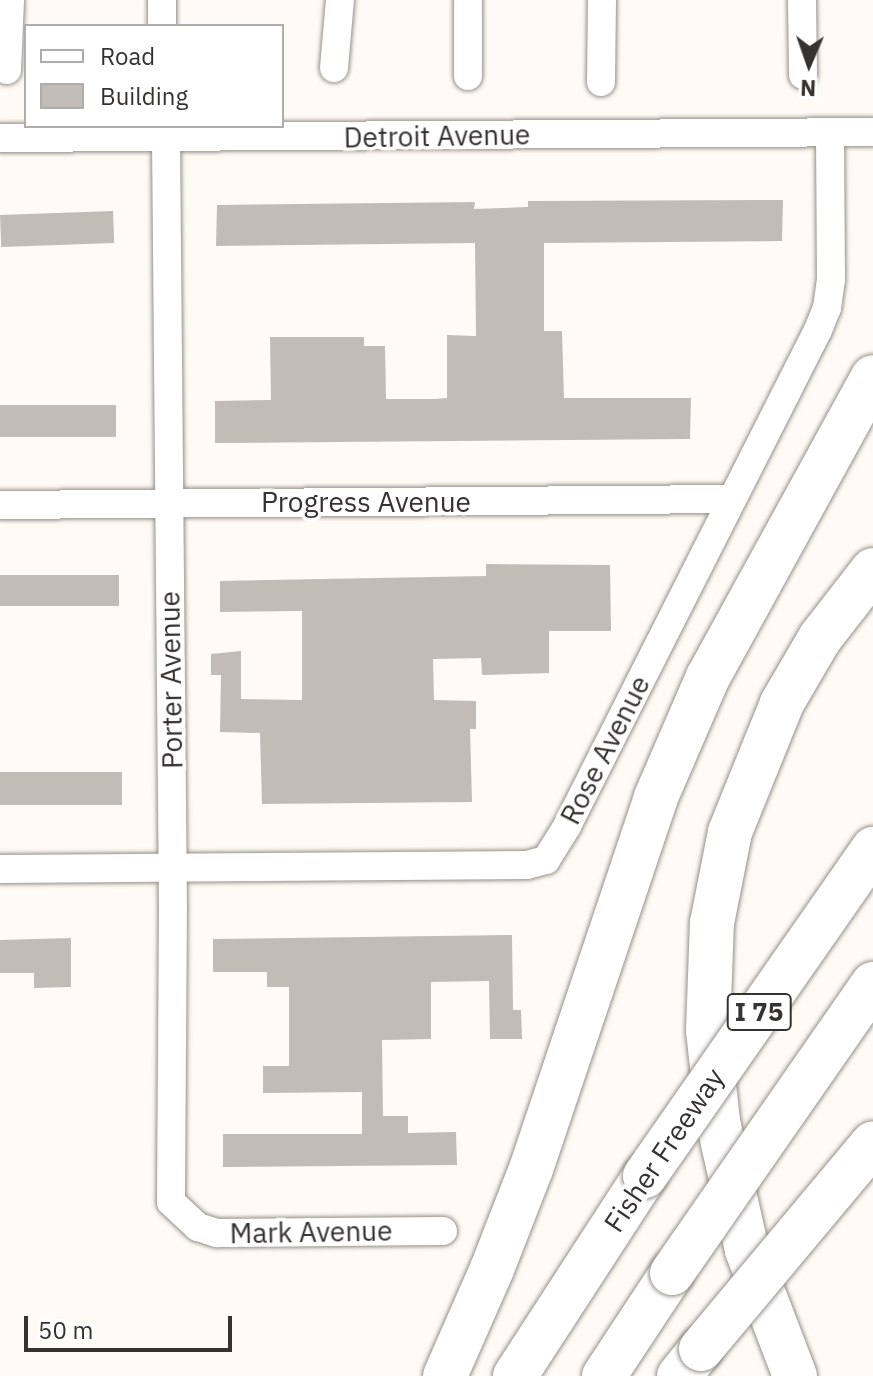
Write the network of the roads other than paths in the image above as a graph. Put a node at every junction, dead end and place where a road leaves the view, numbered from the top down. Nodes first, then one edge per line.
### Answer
1 (10, 0) edge
2 (162, 0) edge
3 (340, 0) edge
4 (468, 0) edge
5 (602, 0) edge
6 (802, 0) edge
7 (162, 24) edge
8 (334, 68) dead end
9 (7, 70) dead end
10 (803, 75) dead end
11 (468, 76) dead end
12 (601, 82) dead end
13 (830, 132) junction
14 (873, 132) edge
15 (0, 138) edge
16 (166, 139) junction
17 (873, 377) edge
18 (732, 499) junction
19 (170, 504) junction
20 (0, 505) edge
21 (859, 586) edge
22 (873, 849) edge
23 (173, 867) junction
24 (0, 869) edge
25 (873, 984) edge
26 (873, 1143) edge
27 (185, 1216) joint
28 (443, 1231) dead end
29 (690, 1363) edge
30 (445, 1376) edge
31 (515, 1376) edge
32 (604, 1376) edge
33 (795, 1376) edge

1 - 9 street
2 - 7 street
3 - 8 street
4 - 11 street
5 - 12 street
6 - 10 street
13 - 14 street, Detroit Avenue
13 - 16 street, Detroit Avenue
13 - 18 street, Rose Avenue
15 - 16 street, Detroit Avenue
16 - 19 street, Porter Avenue
17 - 30 highway
18 - 19 street, Progress Avenue
18 - 23 street, Rose Avenue
19 - 20 street, Progress Avenue
19 - 23 street, Porter Avenue
21 - 33 highway
22 - 31 highway, Fisher Freeway / I 75, bridge
23 - 24 street, Rose Avenue
23 - 27 street, Porter Avenue
25 - 32 highway, I 75, bridge
26 - 29 highway, bridge
27 - 28 street, Mark Avenue

